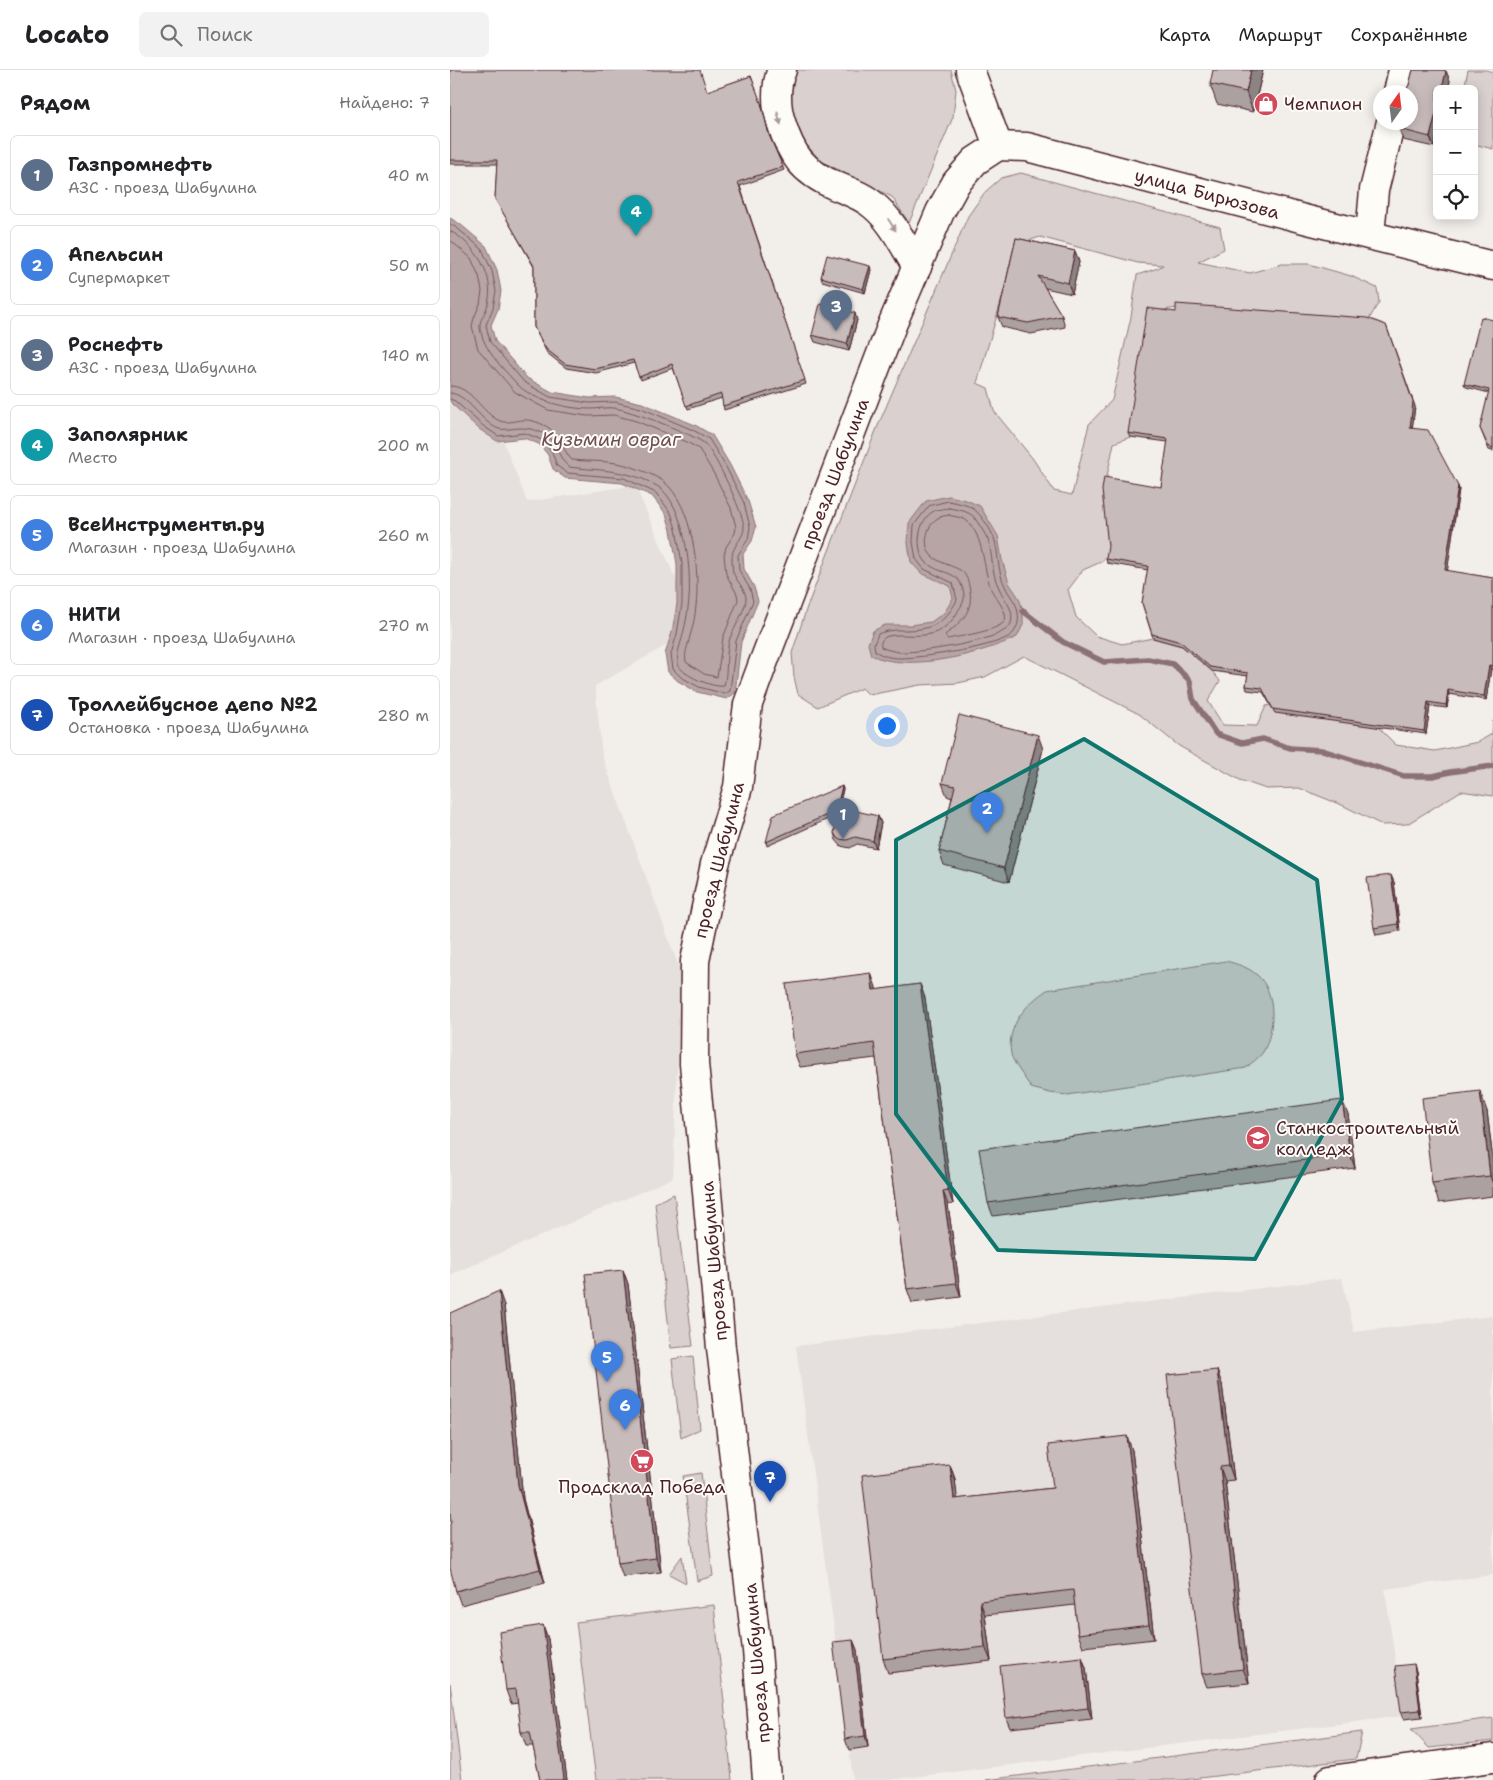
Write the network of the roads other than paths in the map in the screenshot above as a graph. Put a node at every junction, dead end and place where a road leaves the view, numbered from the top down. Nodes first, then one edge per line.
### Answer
1 (782, 70) edge
2 (970, 70) edge
3 (1404, 70) edge
4 (1400, 85) edge
5 (1389, 130) edge
6 (998, 146) junction
7 (1370, 234) junction
8 (1493, 266) edge
9 (917, 267) junction
10 (1493, 1758) edge
11 (767, 1780) edge
12 (1330, 1780) edge

1 -> 9 main road
2 - 6 main road
3 - 4 main road
5 - 7 main road
6 - 7 main road, улица Бирюзова
6 - 9 main road, проезд Шабулина
7 - 8 main road, улица Бирюзова
9 - 11 main road, проезд Шабулина
10 - 12 main road

